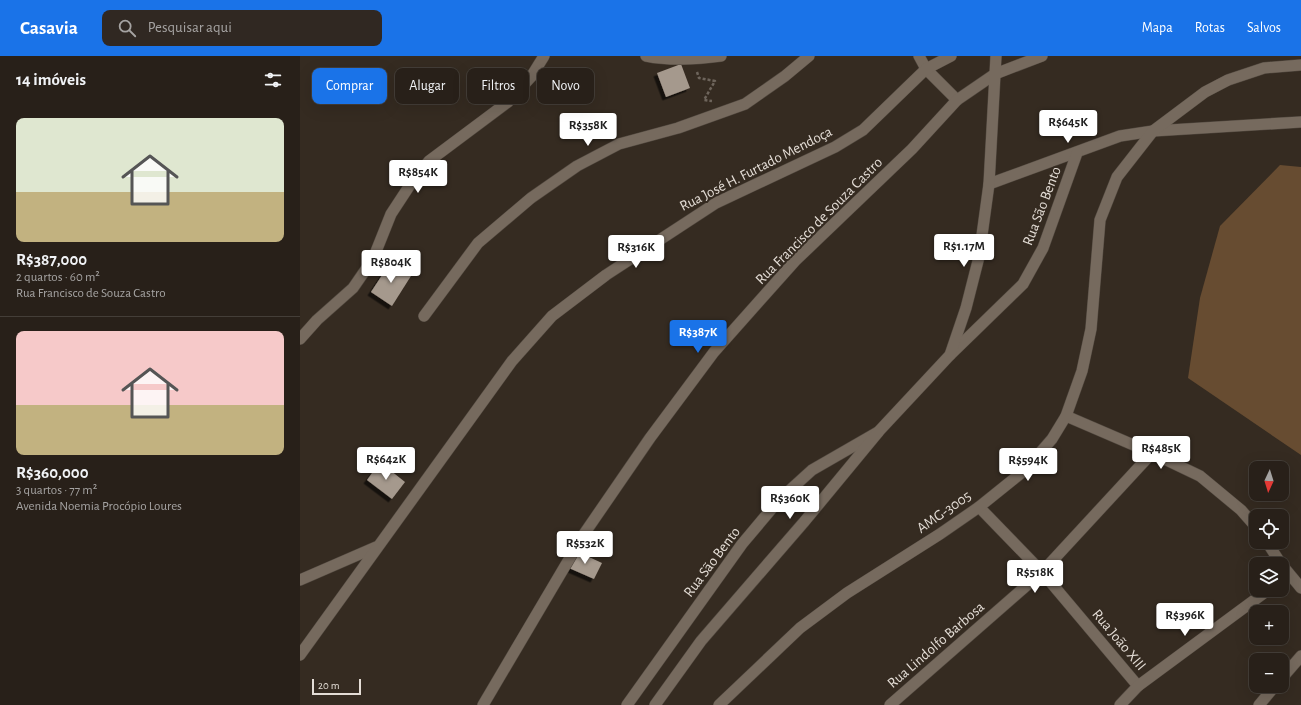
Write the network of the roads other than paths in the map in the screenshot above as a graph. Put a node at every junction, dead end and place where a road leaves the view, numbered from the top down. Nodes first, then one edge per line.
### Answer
1 (544, 56) edge
2 (646, 56) edge
3 (721, 56) edge
4 (810, 56) edge
5 (919, 56) edge
6 (951, 56) edge
7 (996, 56) edge
8 (1042, 56) edge
9 (1301, 65) edge
10 (926, 69) junction
11 (995, 74) junction
12 (957, 100) junction
13 (1301, 122) edge
14 (1154, 131) junction
15 (1077, 153) junction
16 (990, 184) junction
17 (424, 316) dead end
18 (300, 339) edge
19 (950, 355) junction
20 (1066, 416) junction
21 (880, 430) junction
22 (1152, 453) junction
23 (979, 507) junction
24 (1249, 520) edge
25 (376, 547) junction
26 (1042, 572) junction
27 (300, 580) edge
28 (1289, 580) edge
29 (1301, 588) edge
30 (1259, 597) edge
31 (300, 655) edge
32 (1301, 656) edge
33 (1289, 670) edge
34 (1138, 686) junction
35 (1269, 693) edge
36 (483, 705) edge
37 (628, 705) edge
38 (654, 705) edge
39 (719, 705) edge
40 (890, 705) edge
41 (1120, 705) edge
42 (1259, 705) edge

1 - 18 street
2 - 3 street
4 - 17 street
5 - 10 street
6 - 10 street, Rua José H. Furtado Mendoça
7 - 11 street
8 - 11 street, Rua Francisco de Souza Castro
9 - 14 street, AMG-3005
10 - 12 street
10 - 25 street, Rua José H. Furtado Mendoça
11 - 12 street, Rua Francisco de Souza Castro
11 - 16 street
12 - 36 street, Rua Francisco de Souza Castro
13 - 14 street, Rua São Bento
14 - 15 street, Rua São Bento
14 - 20 street, AMG-3005
15 - 16 street, Rua São Bento
15 - 19 street, Rua São Bento
16 - 19 street
19 - 21 street, Rua São Bento
20 - 22 street
20 - 23 street, AMG-3005
21 - 37 street, Rua São Bento
21 - 38 street
22 - 24 street
22 - 26 street, Rua Lindolfo Barbosa
23 - 26 street, Rua João XIII
23 - 39 street, AMG-3005
25 - 27 street
25 - 31 street, Rua José H. Furtado Mendoça
26 - 34 street, Rua João XIII
26 - 40 street, Rua Lindolfo Barbosa
28 - 29 street
30 - 34 street
32 - 33 street
34 - 41 street
35 - 42 street

